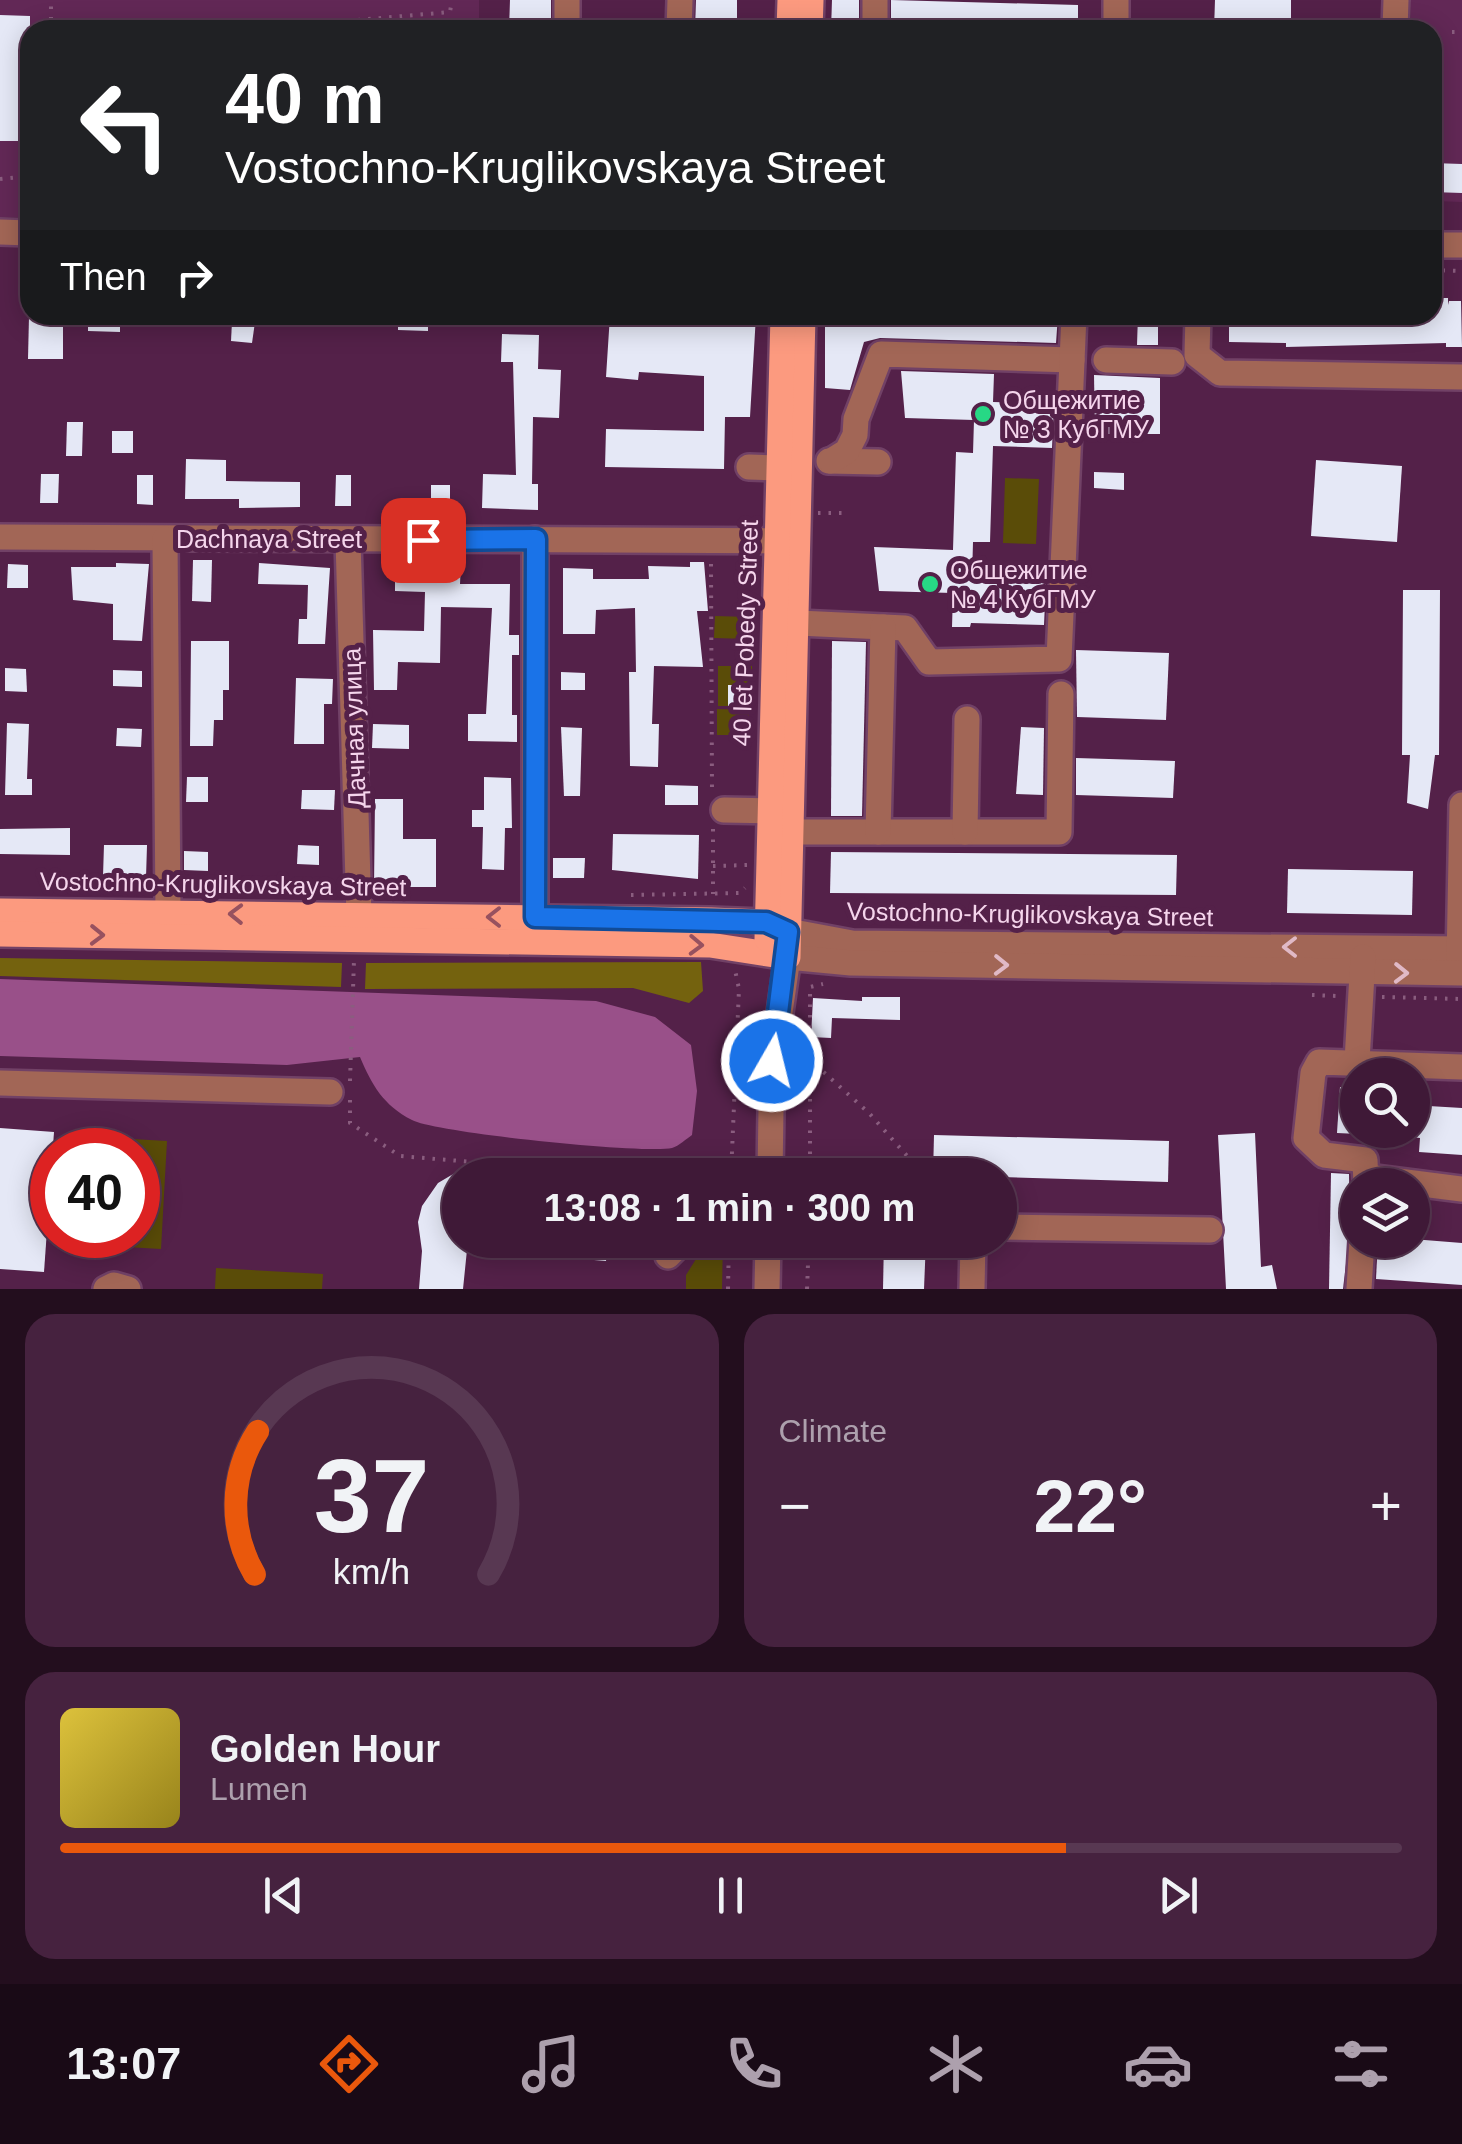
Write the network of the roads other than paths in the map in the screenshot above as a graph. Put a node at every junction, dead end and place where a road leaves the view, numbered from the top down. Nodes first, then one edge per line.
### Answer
1 (783, 325) edge
2 (802, 325) edge
3 (1074, 325) edge
4 (1198, 325) edge
5 (1072, 360) junction
6 (1106, 360) dead end
7 (1172, 362) dead end
8 (1462, 377) edge
9 (831, 461) junction
10 (878, 462) dead end
11 (789, 464) junction
12 (749, 468) dead end
13 (0, 537) edge
14 (165, 539) junction
15 (536, 539) junction
16 (348, 540) junction
17 (788, 541) junction
18 (784, 623) junction
19 (883, 627) junction
20 (1060, 694) dead end
21 (967, 719) dead end
22 (1462, 805) edge
23 (716, 809) road end
24 (777, 825) junction
25 (878, 832) junction
26 (966, 832) junction
27 (0, 911) edge
28 (168, 913) junction
29 (358, 916) junction
30 (535, 917) junction
31 (0, 934) edge
32 (777, 941) junction
33 (1363, 960) junction
34 (1461, 961) edge
35 (1357, 1058) edge
36 (1340, 1061) edge
37 (1430, 1065) edge
38 (1462, 1067) edge
39 (0, 1083) edge
40 (330, 1092) dead end
41 (770, 1158) edge
42 (1365, 1168) edge
43 (1430, 1186) edge
44 (1462, 1189) edge
45 (1017, 1227) edge
46 (1210, 1230) dead end
47 (768, 1258) edge
48 (973, 1258) edge
49 (1361, 1258) edge
50 (106, 1289) edge
51 (128, 1289) edge
52 (767, 1289) edge
53 (972, 1289) edge
54 (1359, 1289) edge

1 - 11 main road
2 - 11 main road
3 - 5 street
4 - 8 street
5 - 9 street
5 - 19 street
6 - 7 street
9 - 10 street
9 - 11 street
11 - 12 street
11 - 17 main road
13 - 14 street, Dachnaya Street
14 - 16 street, Dachnaya Street
14 - 28 street
15 - 16 street, Dachnaya Street
15 - 17 street, Dachnaya Street
15 - 30 street
16 - 29 street, Дачная улица
17 - 18 main road
18 - 19 street
18 - 24 main road
19 - 25 street
20 - 26 street
21 - 26 street
22 - 34 street
23 - 24 street
24 - 25 street
24 - 32 main road
25 - 26 street
27 - 28 main road, Vostochno-Kruglikovskaya Street
29 -> 28 main road, Vostochno-Kruglikovskaya Street
30 -> 29 main road, Vostochno-Kruglikovskaya Street
30 - 32 main road, Vostochno-Kruglikovskaya Street
31 -> 32 main road, Vostochno-Kruglikovskaya Street
32 - 33 street, Vostochno-Kruglikovskaya Street
32 - 41 street
33 - 34 street, Vostochno-Kruglikovskaya Street
33 - 35 street
36 - 42 street
37 - 38 street
39 - 40 street
43 - 44 street
45 - 46 street
47 - 52 street
48 - 53 street
49 - 54 street
50 - 51 street

